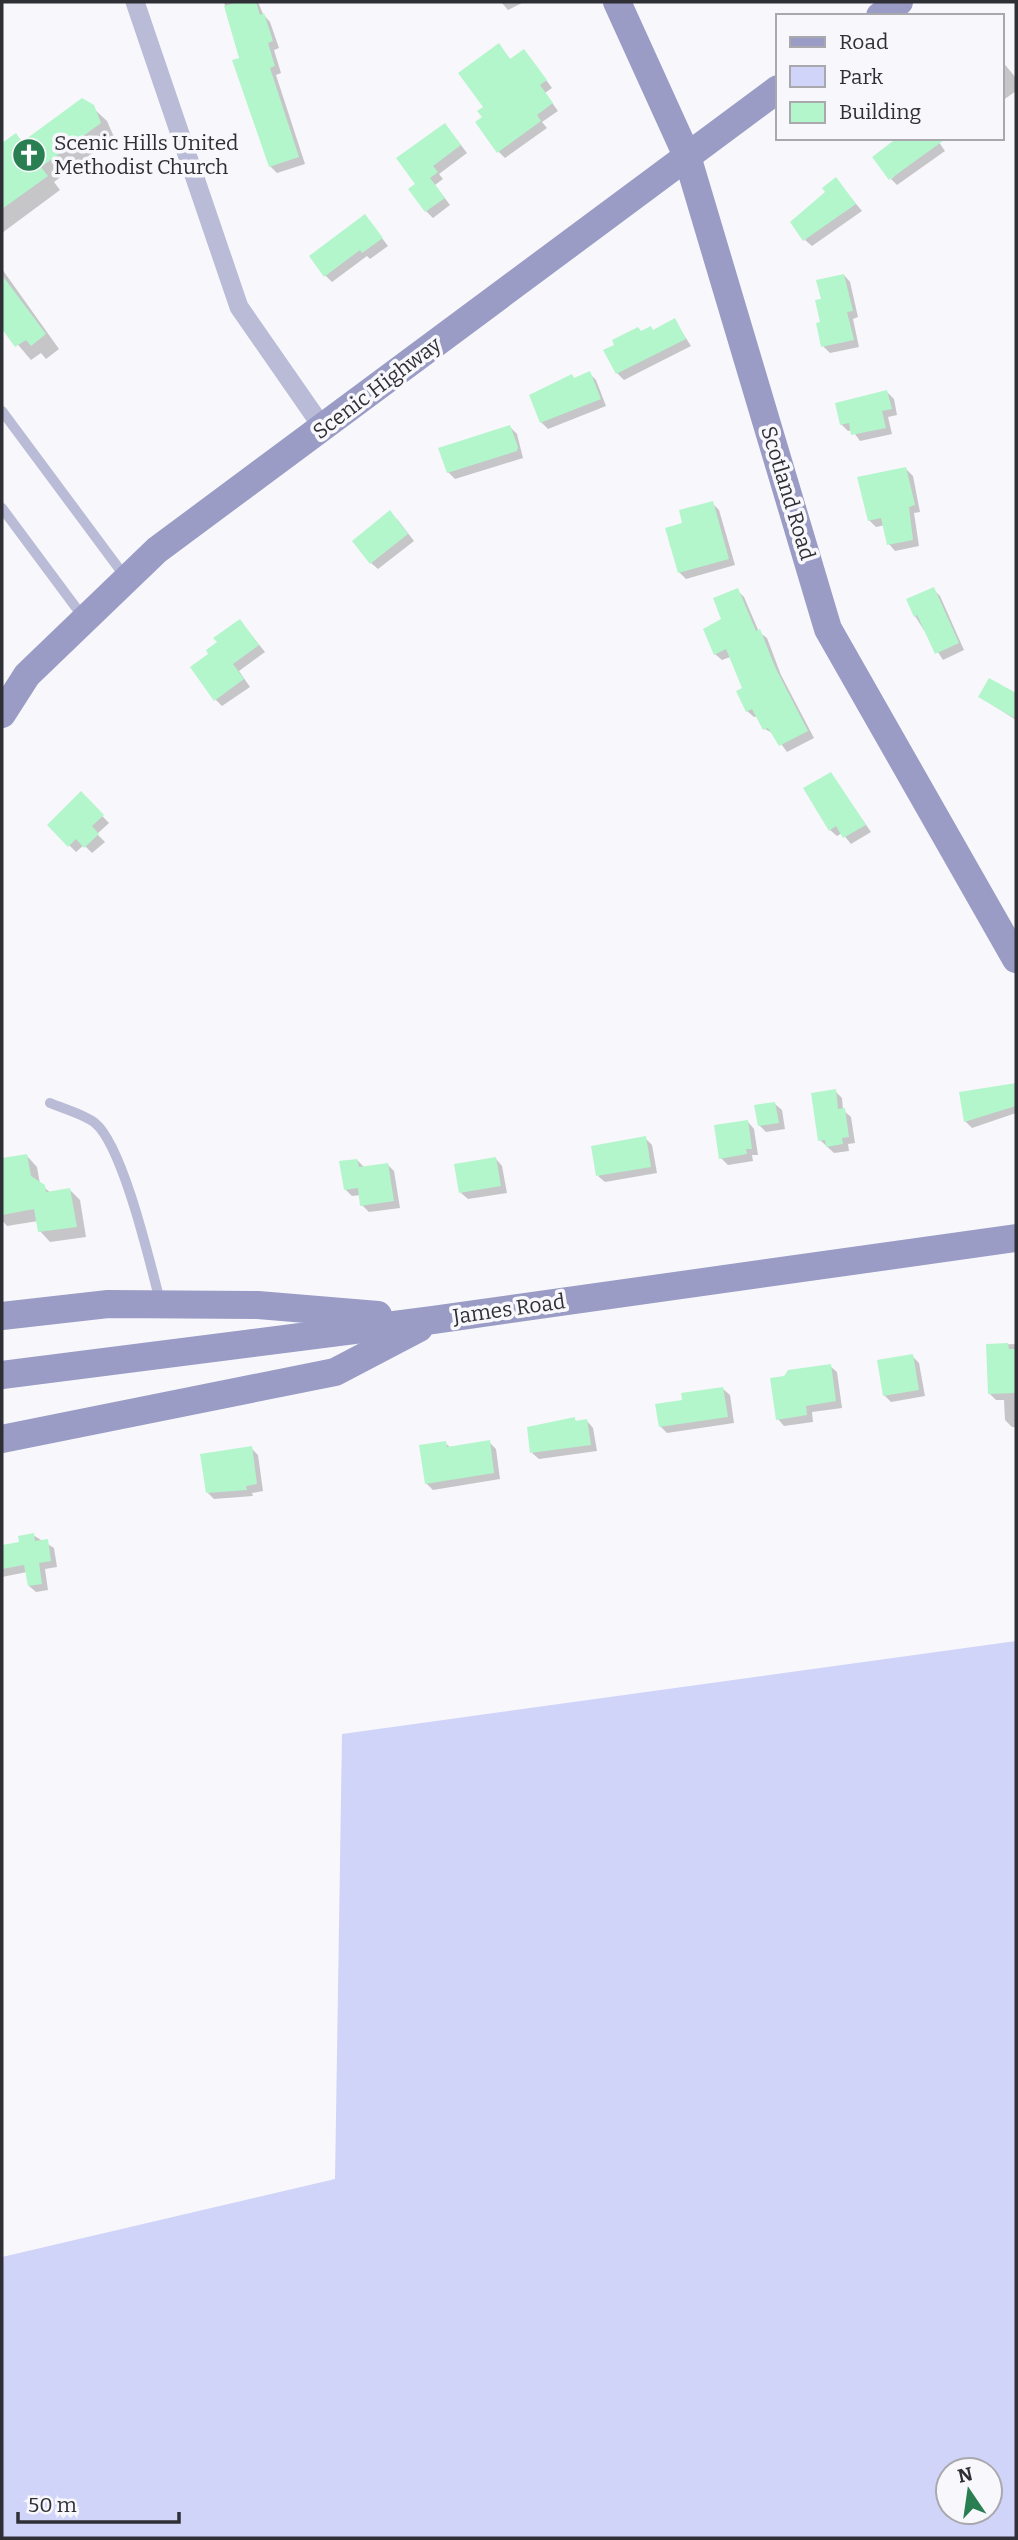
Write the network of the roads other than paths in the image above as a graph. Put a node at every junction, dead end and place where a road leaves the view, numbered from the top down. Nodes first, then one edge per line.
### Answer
1 (135, 2) edge
2 (618, 2) edge
3 (899, 2) edge
4 (883, 14) edge
5 (776, 90) edge
6 (687, 156) junction
7 (2, 411) edge
8 (323, 428) junction
9 (2, 508) edge
10 (127, 579) junction
11 (84, 619) junction
12 (2, 715) edge
13 (1016, 959) edge
14 (50, 1103) dead end
15 (1016, 1238) edge
16 (161, 1304) junction
17 (2, 1316) edge
18 (433, 1320) junction
19 (2, 1375) edge
20 (2, 1439) edge

1 - 8 street
2 - 6 street, Scotland Road
3 - 4 street
5 - 6 street, Scenic Highway
6 - 8 street, Scenic Highway
6 - 13 street, Scotland Road
7 - 10 lane
8 - 10 street, Scenic Highway
9 - 11 lane
10 - 11 street, Scenic Highway
11 - 12 street, Scenic Highway
14 - 16 lane
15 - 18 street, James Road
16 - 17 street
16 - 18 street
18 - 19 street, James Road
18 - 20 street

